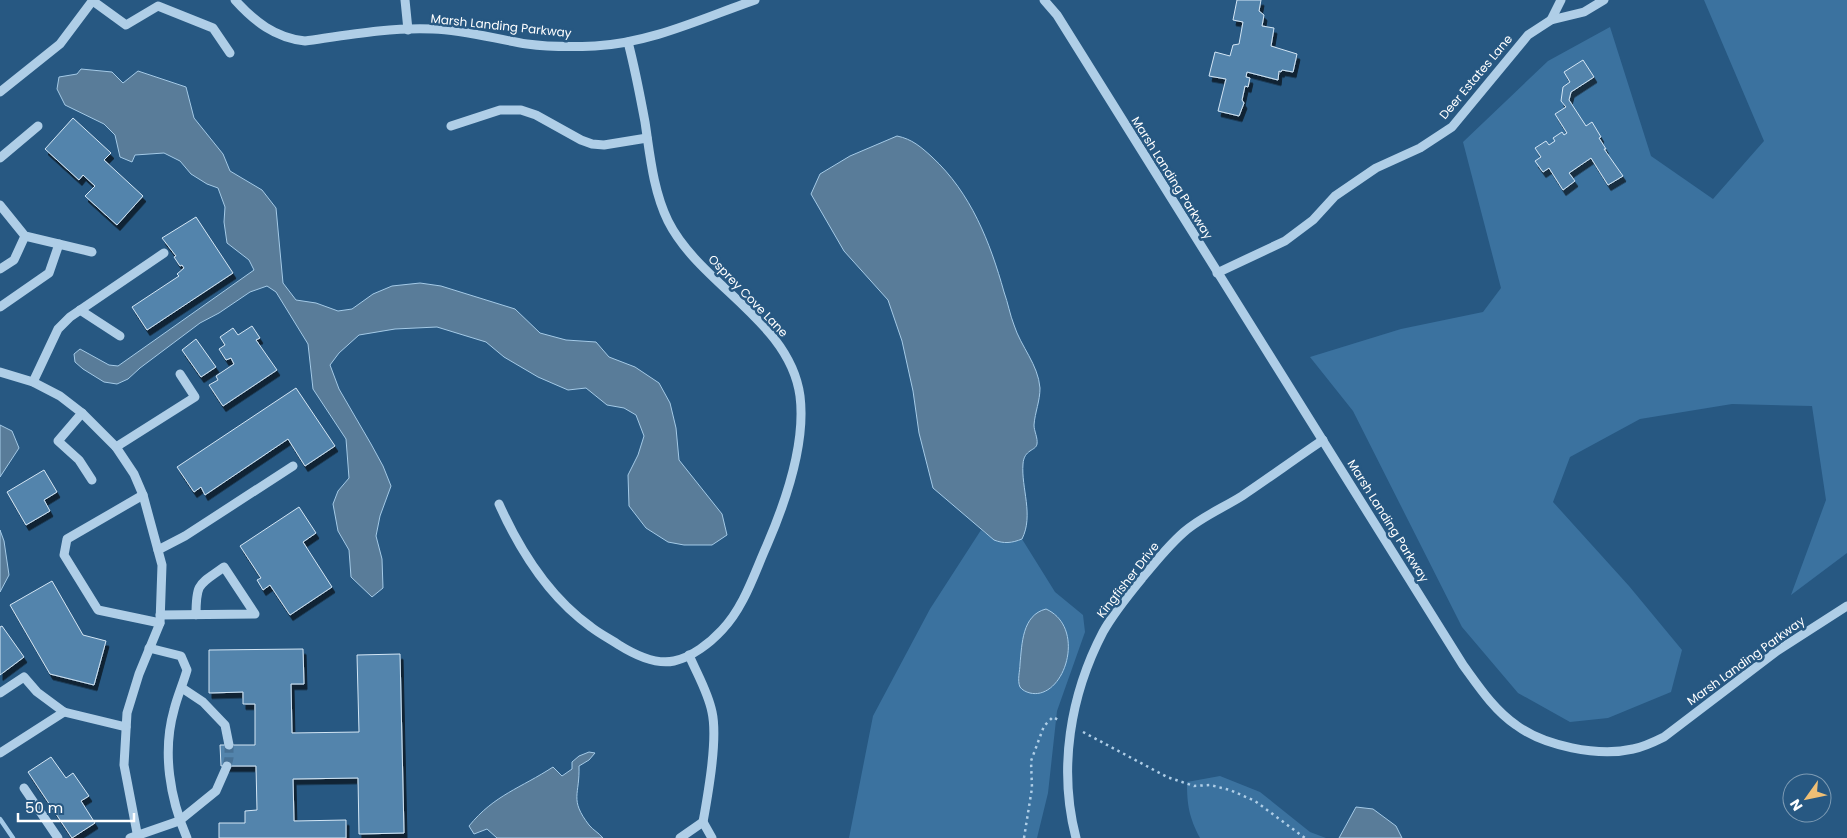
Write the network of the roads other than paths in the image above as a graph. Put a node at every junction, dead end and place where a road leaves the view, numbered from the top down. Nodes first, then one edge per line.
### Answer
1 (93, 0) edge
2 (235, 0) edge
3 (405, 0) edge
4 (755, 0) edge
5 (1044, 0) edge
6 (1560, 0) edge
7 (1604, 0) edge
8 (1551, 20) junction
9 (408, 30) junction
10 (628, 42) junction
11 (230, 53) dead end
12 (0, 92) edge
13 (38, 126) dead end
14 (451, 126) dead end
15 (647, 138) junction
16 (0, 158) edge
17 (0, 205) edge
18 (25, 236) junction
19 (60, 244) junction
20 (92, 252) dead end
21 (164, 253) dead end
22 (0, 269) edge
23 (1217, 273) junction
24 (0, 307) edge
25 (80, 310) junction
26 (120, 336) dead end
27 (0, 372) edge
28 (180, 374) dead end
29 (33, 382) junction
30 (82, 413) junction
31 (1323, 440) junction
32 (116, 447) junction
33 (293, 466) dead end
34 (92, 480) dead end
35 (143, 495) junction
36 (500, 504) dead end
37 (158, 550) junction
38 (1847, 606) edge
39 (196, 615) junction
40 (160, 619) junction
41 (149, 648) junction
42 (689, 655) junction
43 (182, 688) junction
44 (0, 693) edge
45 (64, 712) junction
46 (126, 727) junction
47 (229, 745) tunnel mouth
48 (0, 753) edge
49 (227, 766) tunnel mouth
50 (24, 788) dead end
51 (179, 821) junction
52 (703, 822) junction
53 (136, 837) edge
54 (58, 838) edge
55 (187, 838) edge
56 (680, 838) edge
57 (712, 838) edge
58 (1076, 838) edge

1 - 11 street
1 - 12 street
2 - 9 street, Marsh Landing Parkway
3 - 9 street
4 - 10 street
5 - 23 street, Marsh Landing Parkway
6 - 8 street
7 - 8 street, Deer Estates Lane
8 - 23 street, Deer Estates Lane
9 - 10 street, Marsh Landing Parkway
10 - 15 street, Osprey Cove Lane
13 - 16 street
14 - 15 street
15 - 42 street, Osprey Cove Lane
17 - 18 street
18 - 19 street
18 - 22 street
19 - 20 street
19 - 24 street
21 - 25 street
23 - 31 street, Marsh Landing Parkway
25 - 26 street
25 - 29 street
27 - 29 street
28 - 32 street
29 - 30 street
30 - 32 street
30 - 34 street
31 - 38 street, Marsh Landing Parkway
31 - 58 street, Kingfisher Drive
32 - 35 street
33 - 37 street
35 - 37 street
35 - 40 street
36 - 42 street, Osprey Cove Lane
37 - 40 street
39 - 39 street
39 - 40 street
40 - 41 street
41 - 43 street
41 - 46 street
42 - 52 street
43 - 47 street
43 - 51 street
44 - 45 street
45 - 46 street
45 - 48 street
46 - 53 street
49 - 51 street
50 - 54 street
51 - 53 street
51 - 55 street
52 - 56 street
52 - 57 street

